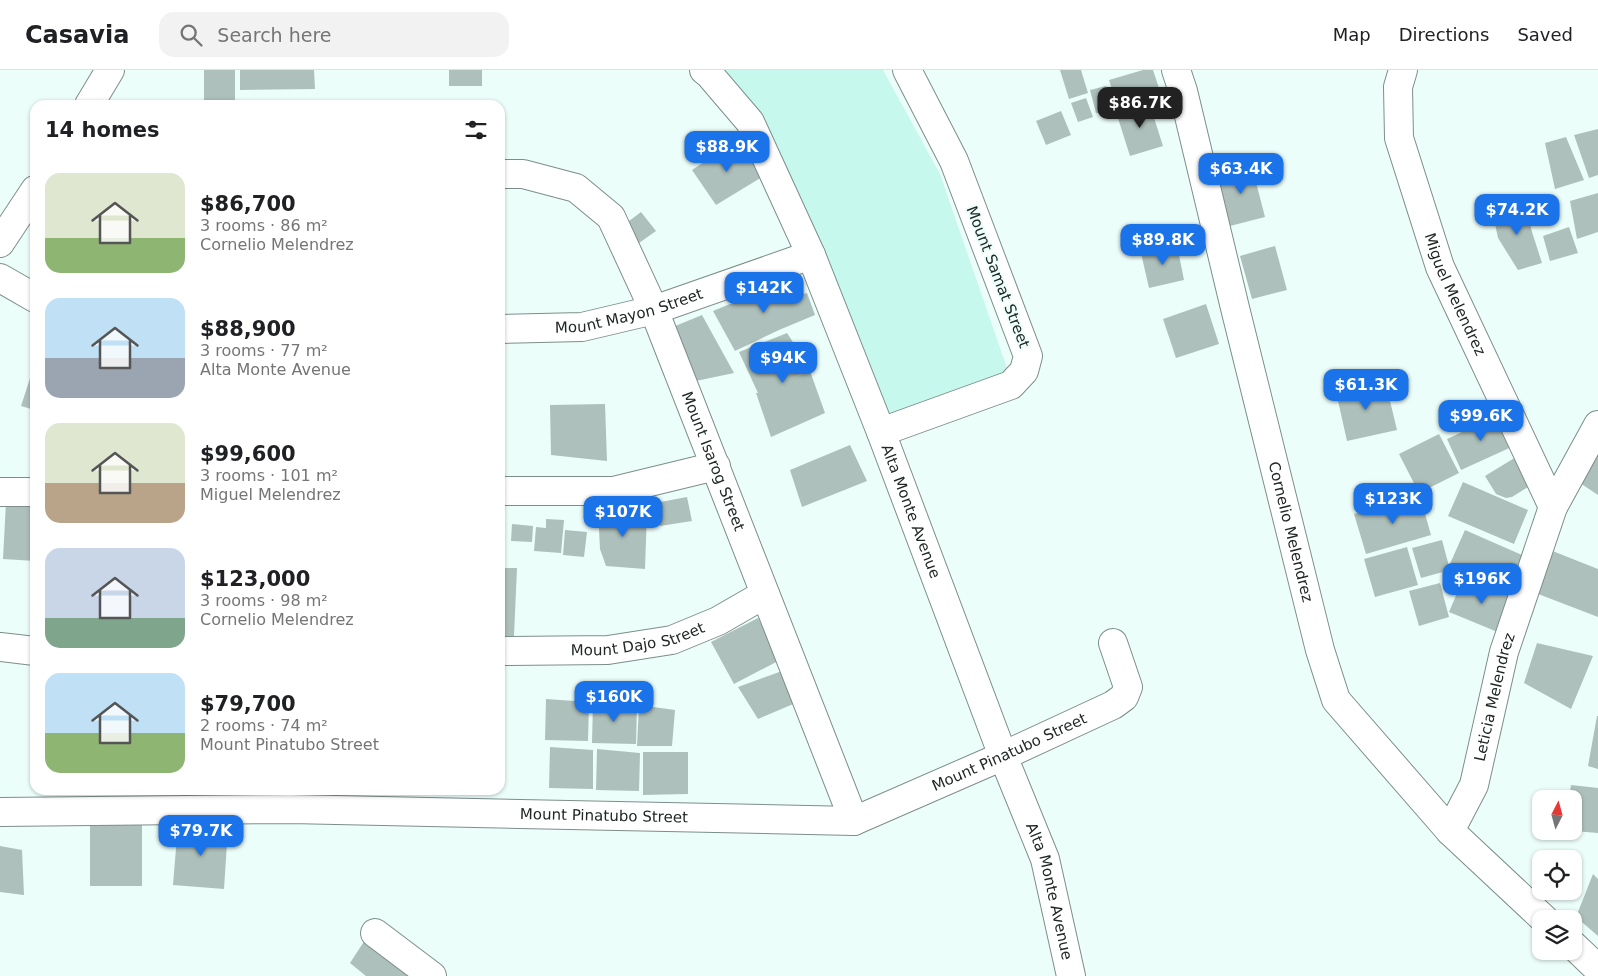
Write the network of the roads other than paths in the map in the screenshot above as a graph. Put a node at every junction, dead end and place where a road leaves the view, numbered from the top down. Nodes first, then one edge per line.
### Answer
1 (110, 70) edge
2 (704, 70) edge
3 (907, 70) edge
4 (1176, 70) edge
5 (1403, 70) edge
6 (92, 100) edge
7 (505, 174) edge
8 (30, 198) edge
9 (0, 243) edge
10 (811, 254) junction
11 (0, 278) edge
12 (30, 295) edge
13 (654, 310) junction
14 (505, 328) edge
15 (1598, 424) edge
16 (881, 432) junction
17 (716, 466) junction
18 (505, 491) edge
19 (0, 492) edge
20 (30, 492) edge
21 (1553, 508) junction
22 (764, 594) junction
23 (1114, 643) dead end
24 (0, 648) edge
25 (30, 651) edge
26 (505, 651) edge
27 (1003, 756) junction
28 (124, 800) edge
29 (290, 800) edge
30 (0, 812) edge
31 (854, 821) junction
32 (1450, 831) junction
33 (1534, 910) edge
34 (375, 933) dead end
35 (1582, 954) edge
36 (1598, 969) edge
37 (432, 976) edge
38 (1071, 976) edge

1 - 6 street
2 - 10 street, Alta Monte Avenue
3 - 16 street, Mount Samat Street
4 - 32 street, Cornelio Melendrez
5 - 21 street, Miguel Melendrez
7 - 13 street, Mount Isarog Street
8 - 9 street
10 - 13 street, Mount Mayon Street
10 - 16 street, Alta Monte Avenue
11 - 12 street
13 - 14 street, Mount Mayon Street
13 - 17 street, Mount Isarog Street
15 - 21 street, Leticia Melendrez
16 - 27 street, Alta Monte Avenue
17 - 18 street
17 - 22 street, Mount Isarog Street
19 - 20 street
21 - 32 street, Leticia Melendrez
22 - 26 street, Mount Dajo Street
22 - 31 street, Mount Isarog Street
23 - 27 street, Mount Pinatubo Street
24 - 25 street
27 - 31 street, Mount Pinatubo Street
27 - 38 street, Alta Monte Avenue
28 - 29 street, Mount Pinatubo Street
28 - 30 street, Mount Pinatubo Street
29 - 31 street, Mount Pinatubo Street
32 - 33 street, Cornelio Melendrez
34 - 37 street
35 - 36 street

